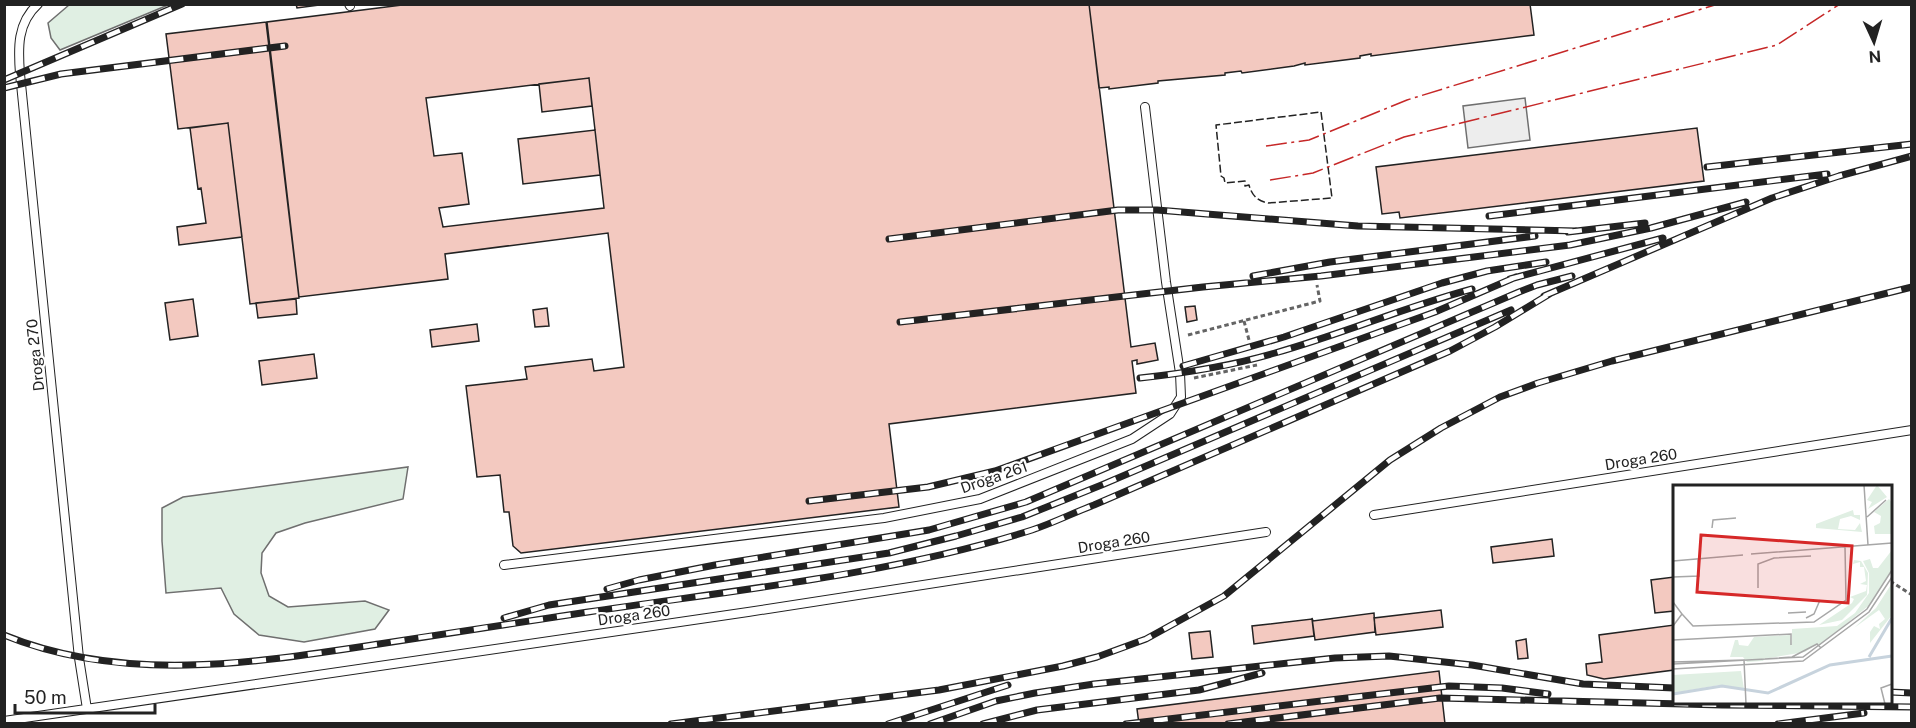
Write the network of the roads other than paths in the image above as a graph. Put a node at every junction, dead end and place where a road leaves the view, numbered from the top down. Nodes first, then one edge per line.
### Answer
1 (38, 4) edge
2 (1145, 107) dead end
3 (1911, 430) edge
4 (1374, 515) dead end
5 (1266, 532) dead end
6 (504, 565) dead end
7 (87, 709) junction
8 (4, 721) edge

1 - 7 lane, Droga 270
2 - 6 lane, Droga 261
3 - 4 lane, Droga 260
5 - 7 lane, Droga 260
7 - 8 lane, Droga 260

